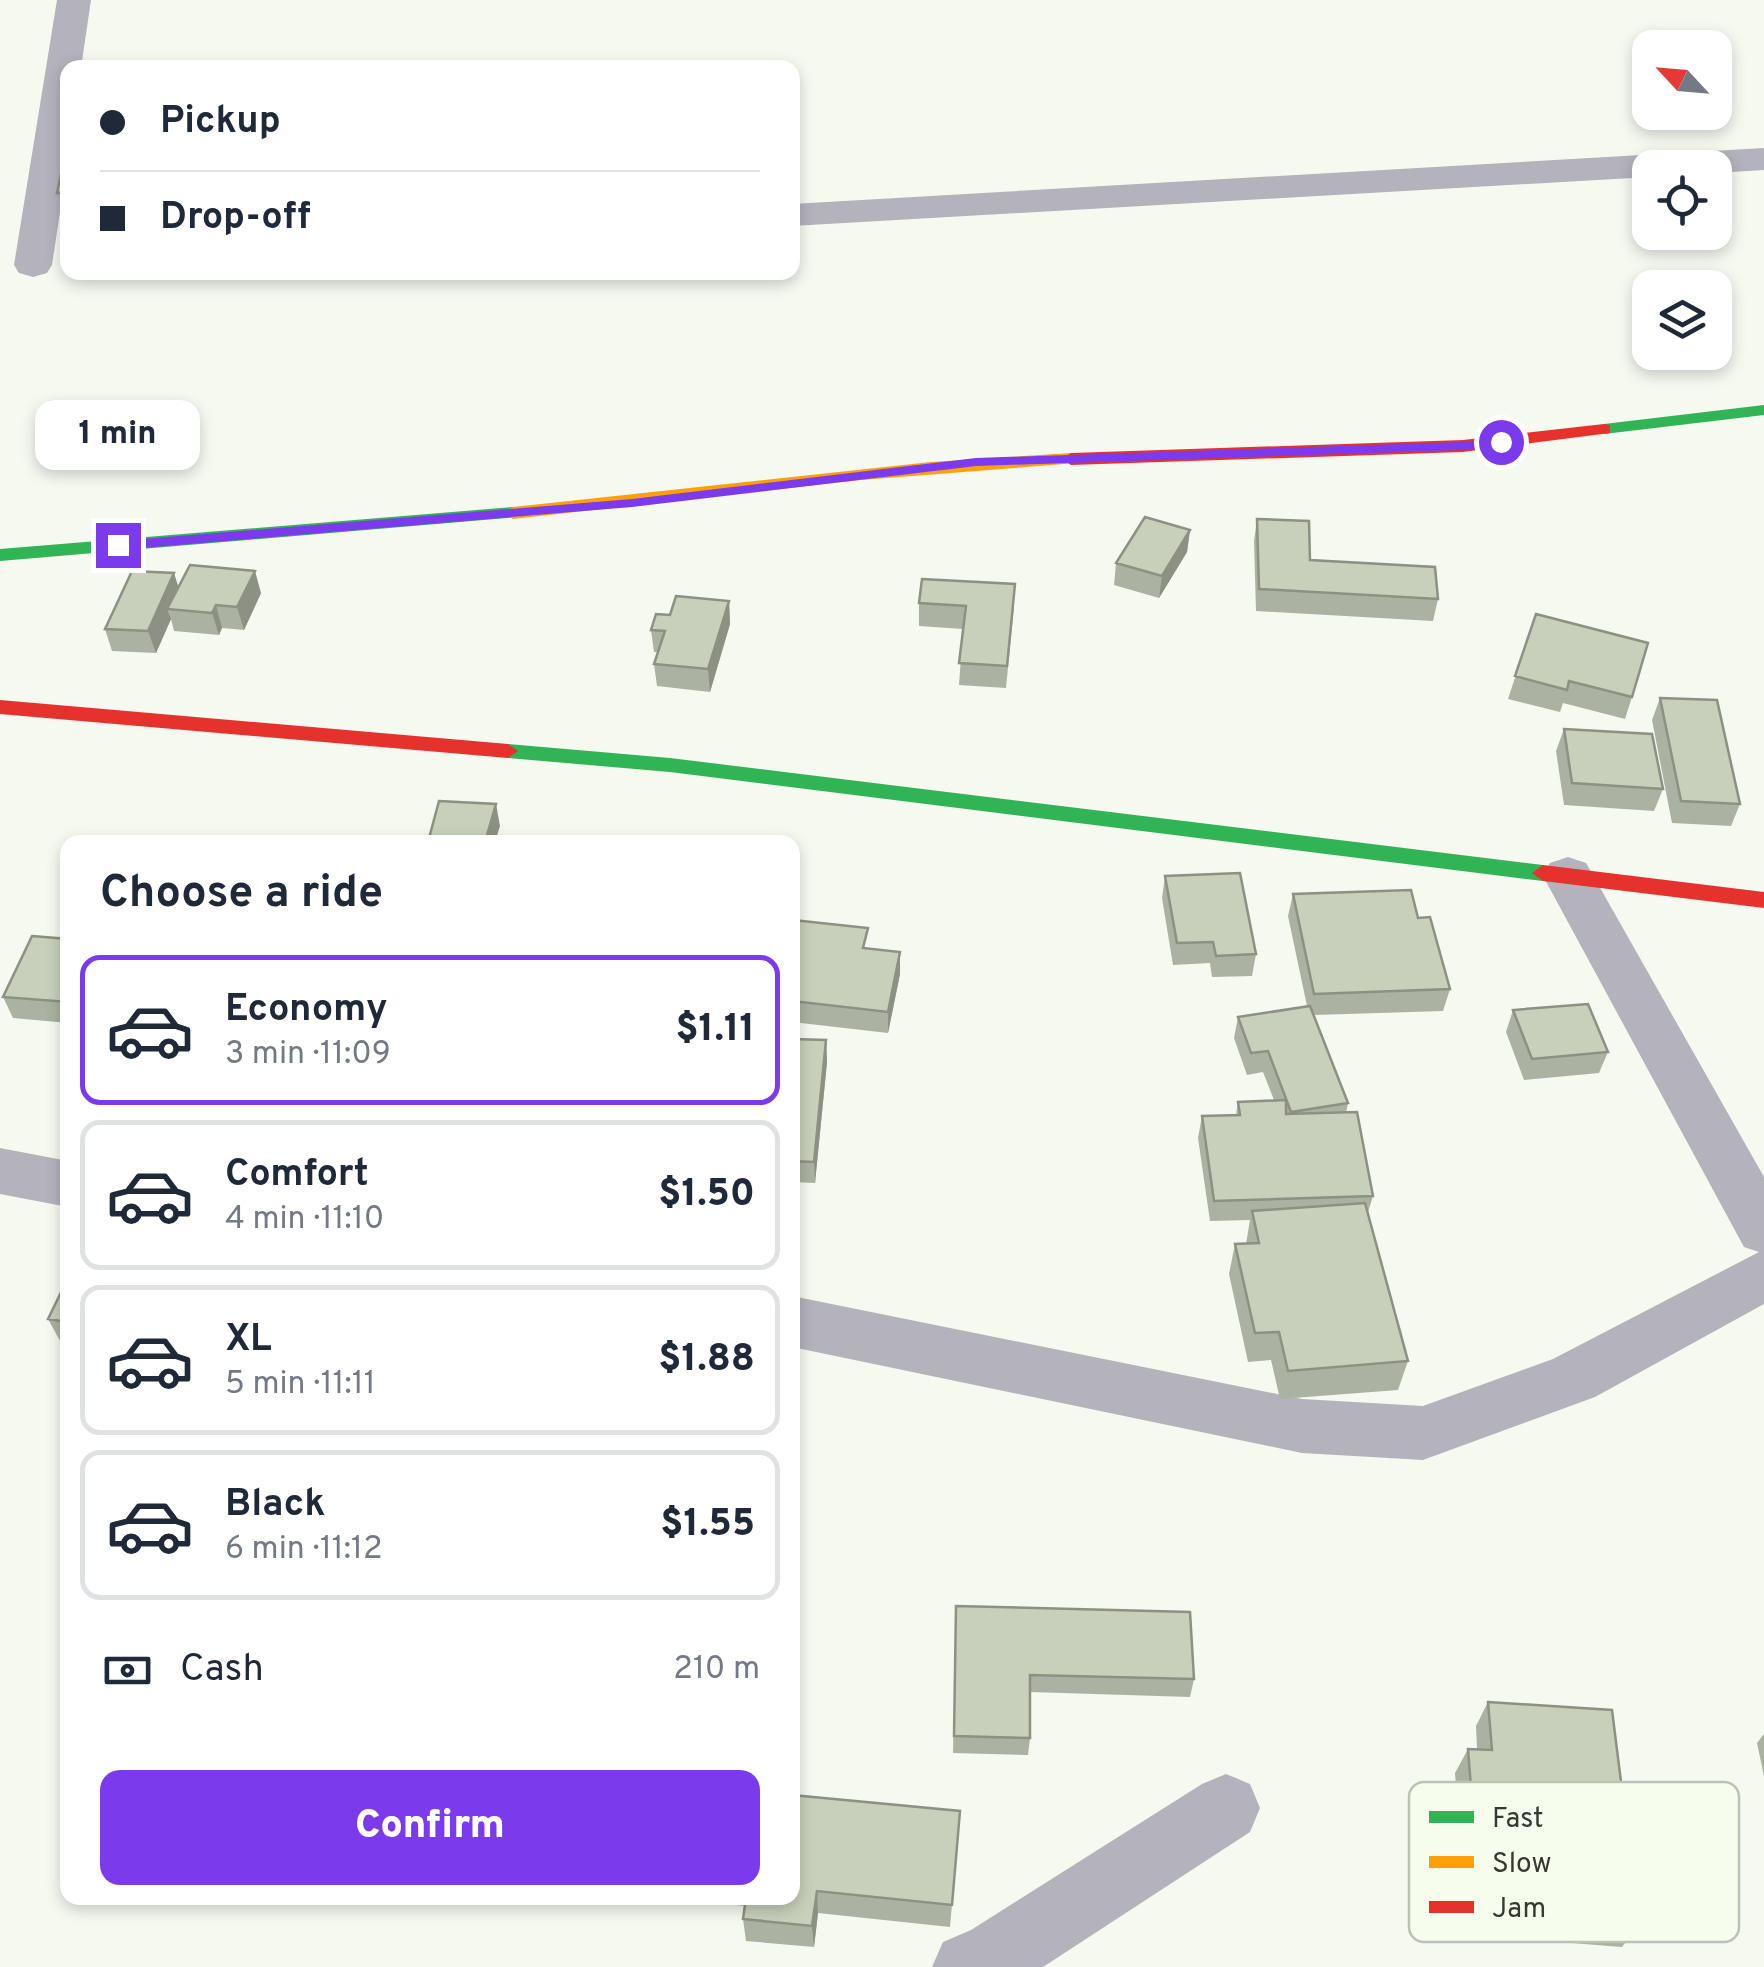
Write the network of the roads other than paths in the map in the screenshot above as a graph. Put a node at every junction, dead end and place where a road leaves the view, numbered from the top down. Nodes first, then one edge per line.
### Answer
1 (74, 0) edge
2 (65, 60) edge
3 (60, 93) edge
4 (1764, 159) edge
5 (800, 215) edge
6 (34, 265) edge
7 (1764, 410) edge
8 (0, 555) edge
9 (0, 707) edge
10 (1568, 876) junction
11 (1764, 900) edge
12 (0, 1171) edge
13 (60, 1182) edge
14 (1764, 1230) edge
15 (1764, 1275) edge
16 (800, 1323) edge
17 (1226, 1808) dead end
18 (968, 1967) edge

1 - 2 street
3 - 6 street
4 - 5 street
7 - 8 street
9 - 10 street
10 - 11 street
10 - 14 street
12 - 13 street
15 - 16 street
17 - 18 street

